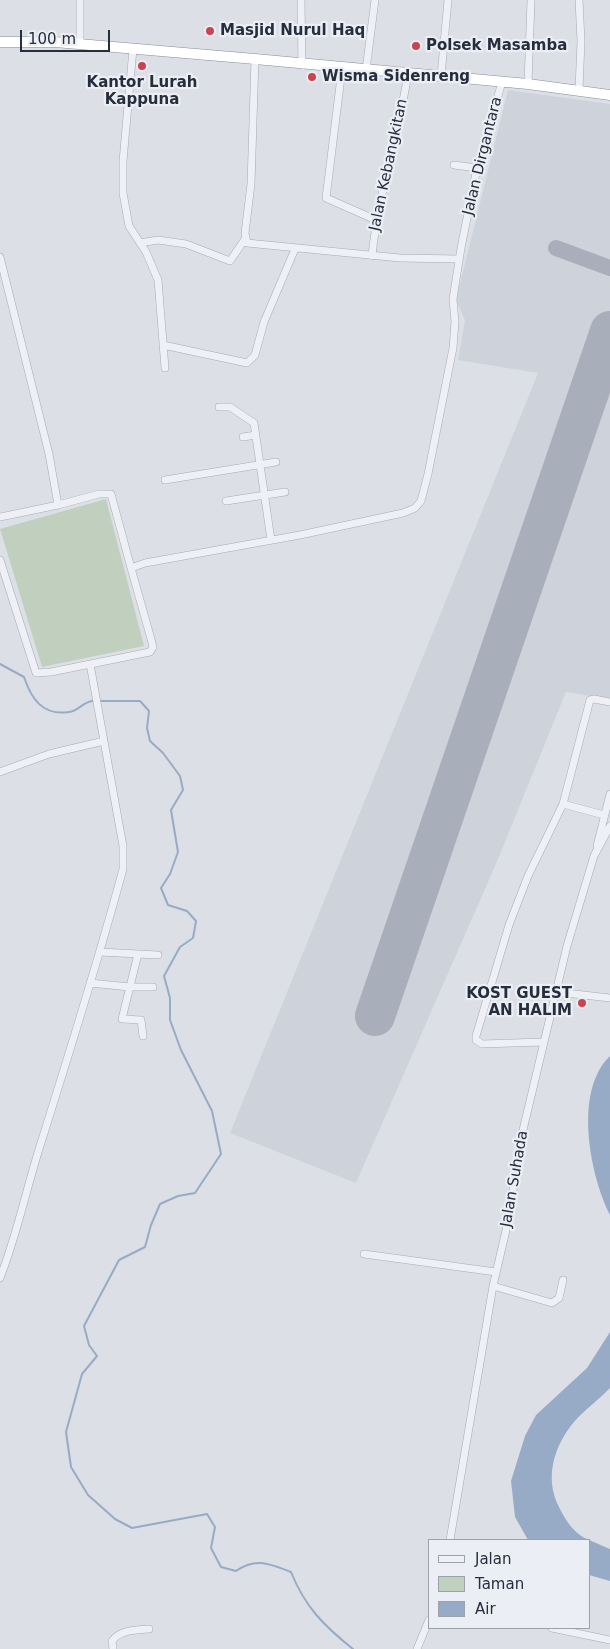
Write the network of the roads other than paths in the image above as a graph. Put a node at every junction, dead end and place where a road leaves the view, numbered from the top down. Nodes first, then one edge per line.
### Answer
1 (80, 0) edge
2 (301, 0) edge
3 (375, 0) edge
4 (448, 0) edge
5 (531, 0) edge
6 (579, 0) edge
7 (0, 42) edge
8 (80, 45) junction
9 (133, 49) junction
10 (255, 59) junction
11 (302, 65) junction
12 (342, 69) junction
13 (366, 70) junction
14 (408, 74) junction
15 (441, 76) junction
16 (502, 82) junction
17 (528, 84) junction
18 (579, 90) junction
19 (610, 95) edge
20 (454, 165) dead end
21 (477, 168) junction
22 (376, 220) junction
23 (245, 239) junction
24 (140, 243) junction
25 (294, 248) junction
26 (372, 256) junction
27 (0, 257) edge
28 (460, 259) junction
29 (163, 345) junction
30 (166, 368) dead end
31 (219, 407) dead end
32 (256, 435) junction
33 (243, 437) dead end
34 (276, 462) dead end
35 (260, 466) junction
36 (166, 480) dead end
37 (285, 492) dead end
38 (264, 496) junction
39 (226, 502) dead end
40 (58, 505) junction
41 (0, 517) edge
42 (271, 540) junction
43 (0, 560) edge
44 (131, 568) junction
45 (90, 664) junction
46 (610, 702) edge
47 (104, 740) junction
48 (0, 772) edge
49 (610, 794) edge
50 (563, 804) junction
51 (604, 816) junction
52 (610, 826) edge
53 (594, 856) junction
54 (100, 952) junction
55 (138, 954) junction
56 (158, 955) dead end
57 (90, 983) junction
58 (154, 987) dead end
59 (130, 988) junction
60 (557, 992) junction
61 (610, 998) edge
62 (143, 1036) dead end
63 (543, 1042) junction
64 (364, 1254) dead end
65 (496, 1272) junction
66 (0, 1278) edge
67 (563, 1280) dead end
68 (493, 1286) junction
69 (450, 1539) edge
70 (428, 1622) edge
71 (149, 1629) dead end
72 (557, 1629) edge
73 (610, 1640) edge
74 (113, 1649) edge
75 (417, 1649) edge

1 - 8 street
2 - 11 street
3 - 13 street
4 - 15 street
5 - 17 street
6 - 18 street
7 - 8 highway
8 - 9 highway
9 - 10 highway
9 - 24 street
10 - 11 highway
10 - 23 street
11 - 12 highway
12 - 13 highway
12 - 22 street
13 - 14 highway
14 - 15 highway
14 - 22 street, Jalan Kebangkitan
15 - 16 highway
16 - 17 highway
16 - 21 street, Jalan Dirgantara
17 - 18 highway
18 - 19 highway
20 - 21 street
21 - 28 street, Jalan Dirgantara
22 - 26 street, Jalan Kebangkitan
23 - 24 street
23 - 25 street
24 - 29 street
25 - 26 street
25 - 29 street
26 - 28 street
27 - 40 street
28 - 42 street, Jalan Dirgantara
29 - 30 street
31 - 32 street
32 - 33 street
32 - 35 street
34 - 35 street
35 - 36 street
35 - 38 street
37 - 38 street
38 - 39 street
38 - 42 street
40 - 41 street
40 - 44 street
42 - 44 street, Jalan Dirgantara
43 - 45 street
44 - 45 street
45 - 47 street
46 - 50 street
47 - 48 street
47 - 54 street
49 - 51 street
50 - 51 street
50 - 63 street
51 - 53 street
52 - 53 street, Jalan Suhada
53 - 60 street, Jalan Suhada
54 - 55 street
54 - 57 street
55 - 56 street
55 - 59 street
57 - 59 street
57 - 66 street
58 - 59 street
59 - 62 street
60 - 61 street
60 - 63 street, Jalan Suhada
63 - 65 street, Jalan Suhada
64 - 65 street
65 - 68 street, Jalan Suhada
67 - 68 street
68 - 69 street, Jalan Suhada
70 - 75 street
71 - 74 street
72 - 73 street

